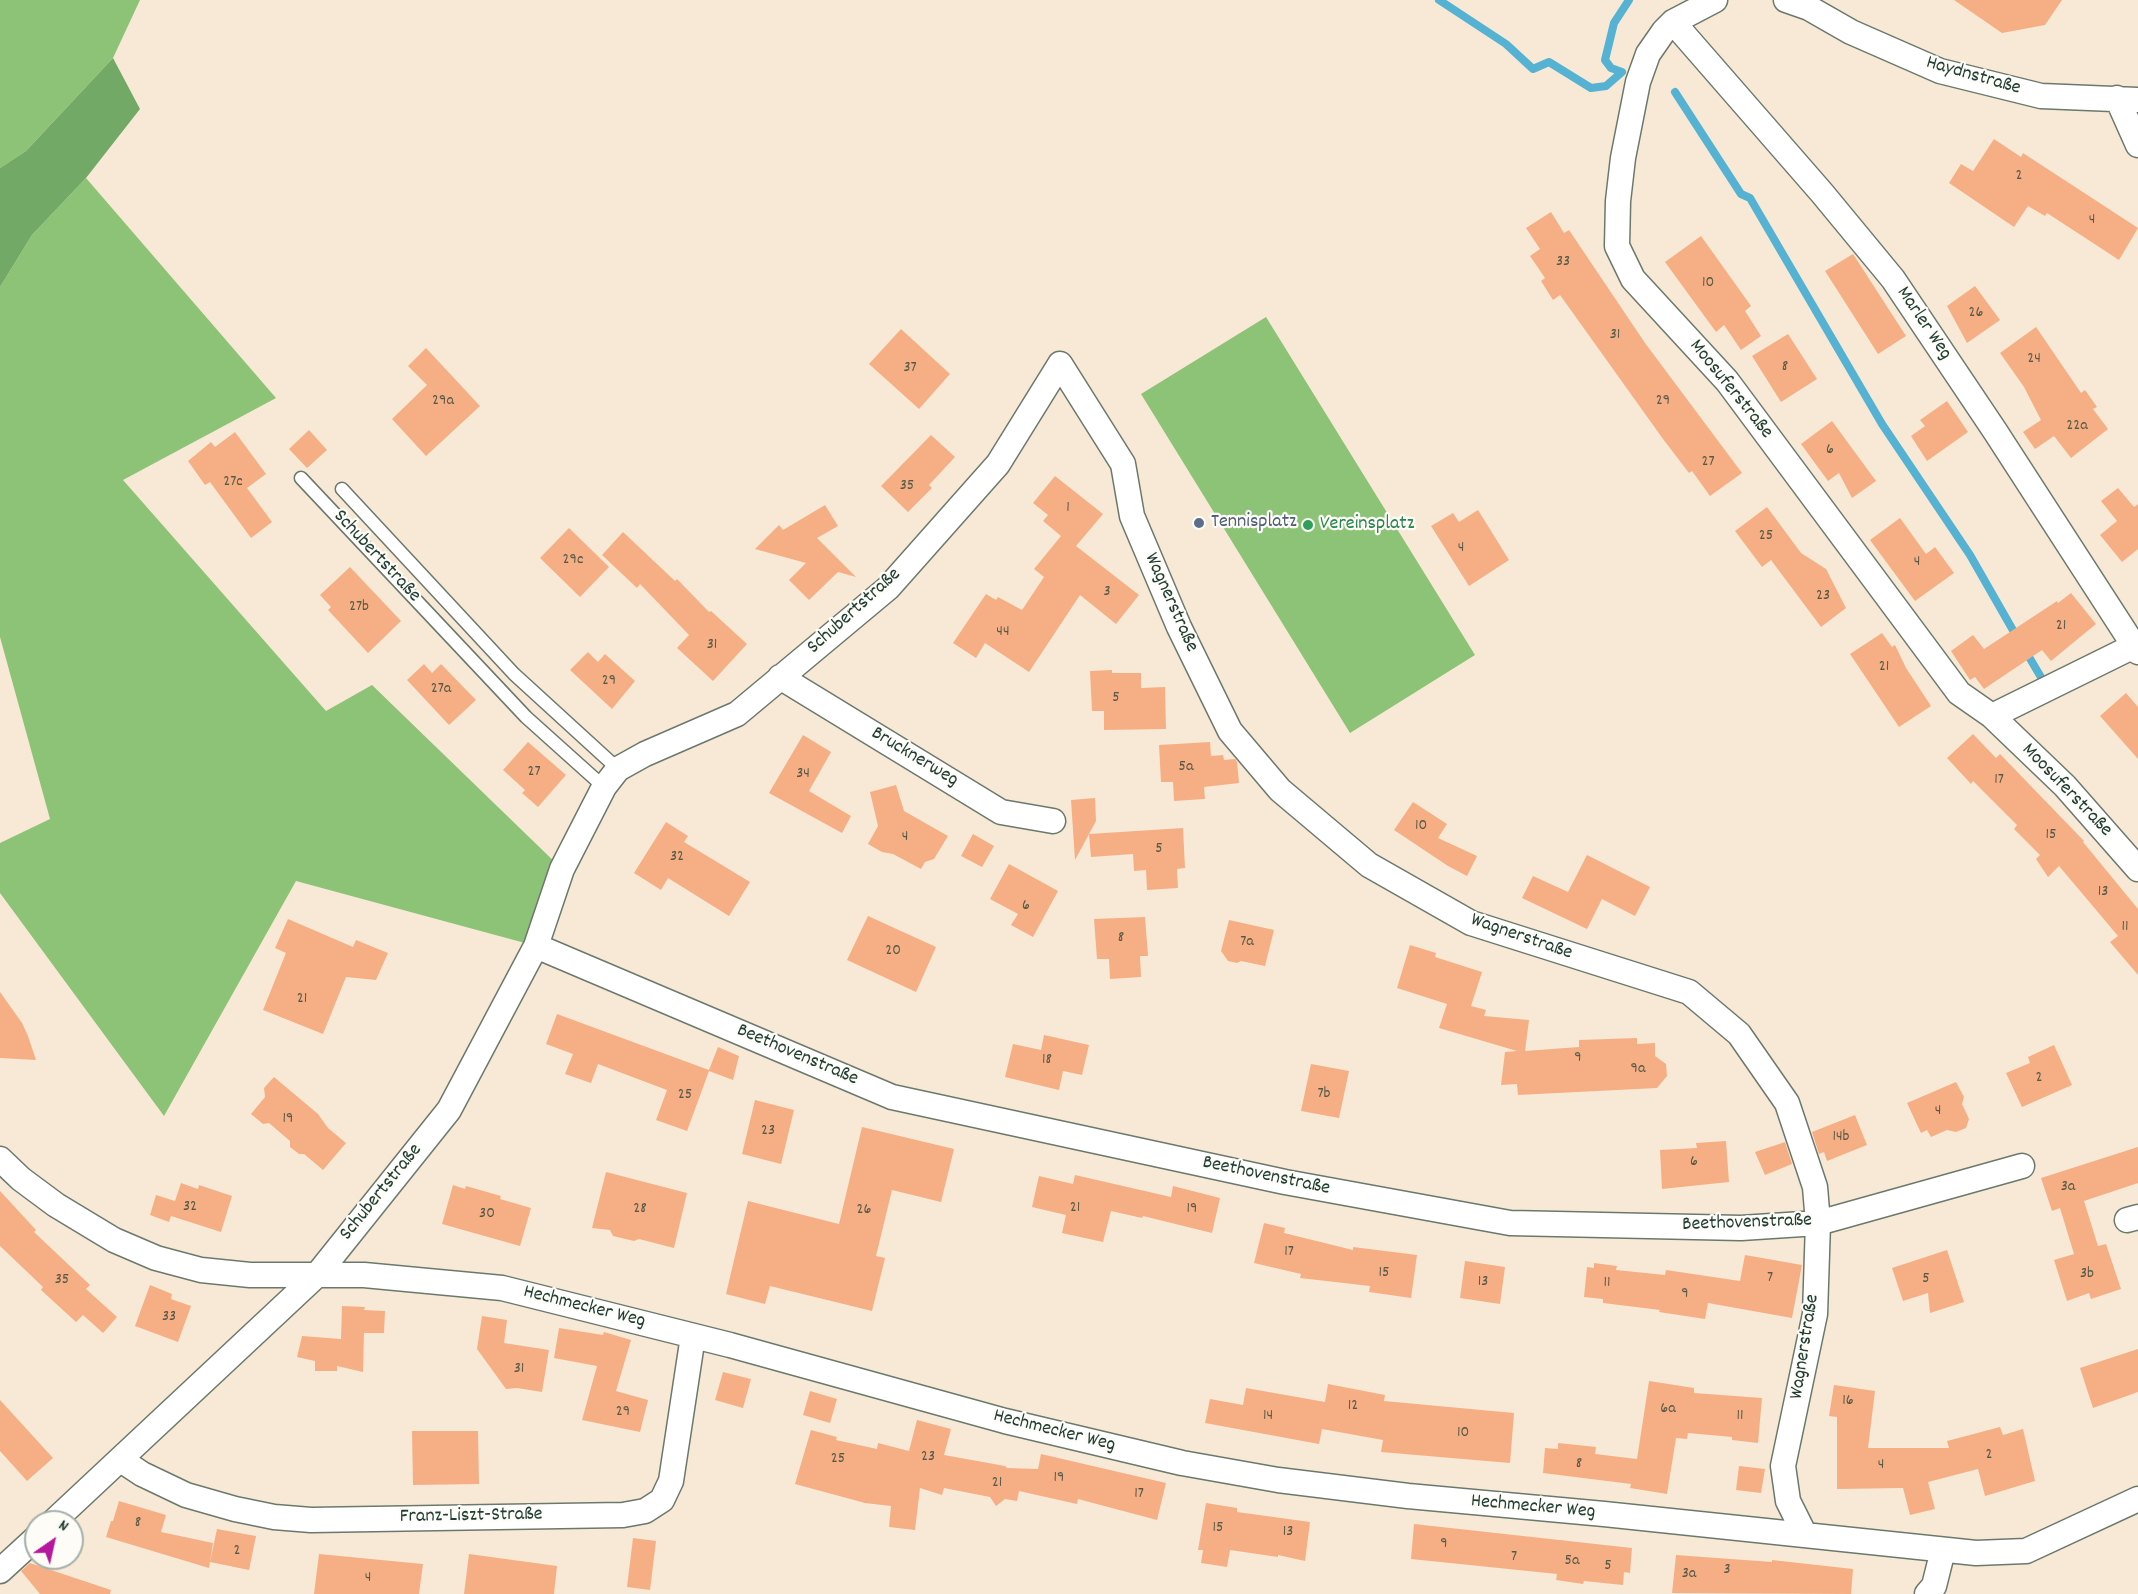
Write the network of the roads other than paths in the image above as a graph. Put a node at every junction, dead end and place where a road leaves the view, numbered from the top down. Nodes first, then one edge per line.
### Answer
1 (1715, 0) edge
2 (1786, 0) edge
3 (1673, 22) junction
4 (2127, 99) edge
5 (2138, 145) edge
6 (1060, 364) joint
7 (302, 478) dead end
8 (342, 489) dead end
9 (2136, 647) edge
10 (780, 677) junction
11 (1992, 716) junction
12 (611, 778) junction
13 (1053, 821) dead end
14 (2138, 869) edge
15 (536, 946) junction
16 (0, 1159) edge
17 (2022, 1166) dead end
18 (1818, 1223) junction
19 (317, 1275) junction
20 (693, 1336) junction
21 (121, 1460) junction
22 (2138, 1499) edge
23 (66, 1510) edge
24 (1805, 1535) junction
25 (24, 1549) edge
26 (1943, 1550) junction
27 (0, 1571) edge
28 (1927, 1594) edge

1 - 3 street
2 - 4 street, Haydnstraße
3 - 9 street, Marler Weg
3 - 11 street, Moosuferstraße
4 - 5 street
6 - 10 street, Schubertstraße
6 - 18 street, Wagnerstraße
7 - 12 lane, Schubertstraße
8 - 12 lane, Schubertstraße
9 - 11 street
10 - 12 street, Schubertstraße
10 - 13 street, Brucknerweg
11 - 14 street, Moosuferstraße
12 - 15 street, Schubertstraße
15 - 18 street, Beethovenstraße
15 - 19 street, Schubertstraße
16 - 19 street, Hechmecker Weg
17 - 18 street, Beethovenstraße
18 - 24 street, Wagnerstraße
19 - 20 street, Hechmecker Weg
19 - 21 street, Schubertstraße
20 - 21 street, Franz-Liszt-Straße
20 - 24 street, Hechmecker Weg
21 - 23 street, Schubertstraße
22 - 26 street, Hechmecker Weg
24 - 26 street, Hechmecker Weg
25 - 27 street
26 - 28 street

